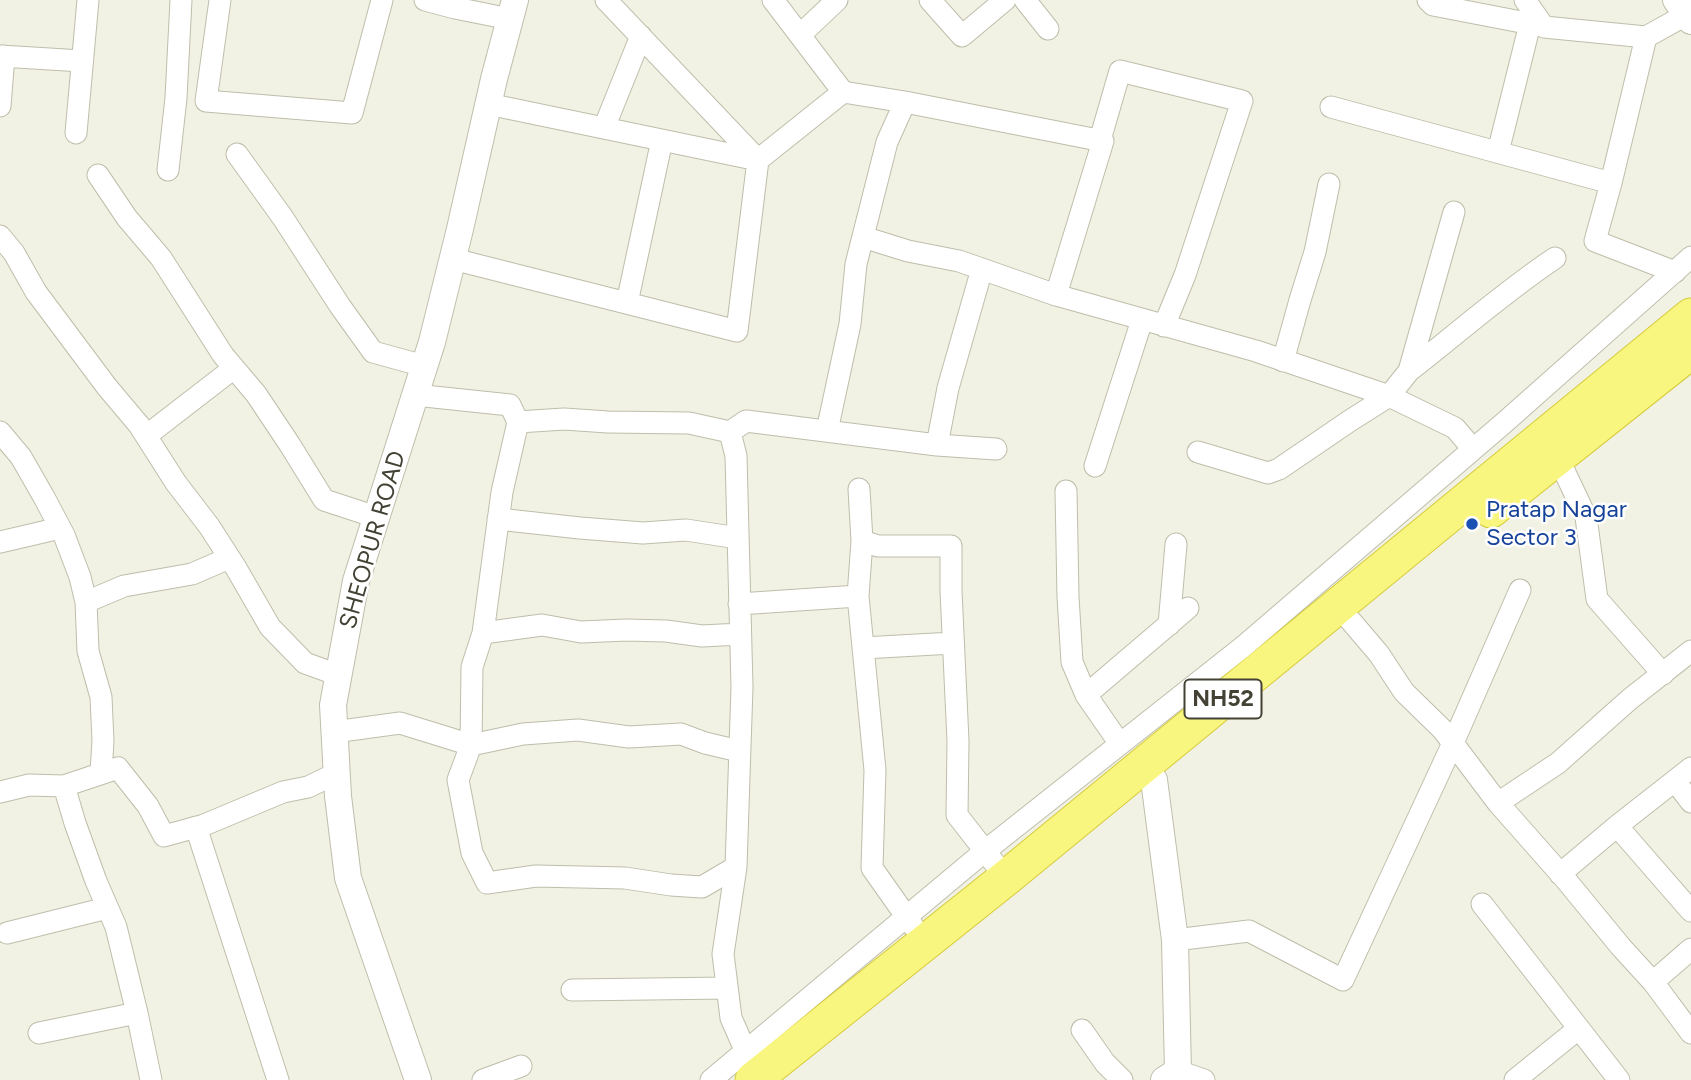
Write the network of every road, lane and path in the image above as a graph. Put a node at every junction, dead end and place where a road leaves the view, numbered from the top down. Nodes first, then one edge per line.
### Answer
1 (88, 0) edge
2 (181, 0) edge
3 (220, 0) edge
4 (382, 0) edge
5 (425, 0) edge
6 (606, 0) edge
7 (773, 0) edge
8 (837, 0) edge
9 (930, 0) edge
10 (1005, 0) edge
11 (1025, 0) edge
12 (1428, 0) edge
13 (1525, 0) edge
14 (512, 9) edge
15 (1686, 12) edge
16 (1537, 25) junction
17 (1048, 29) dead end
18 (800, 35) junction
19 (640, 36) junction
20 (1646, 37) junction
21 (2, 56) edge
22 (82, 61) junction
23 (843, 92) junction
24 (905, 102) junction
25 (488, 104) junction
26 (0, 106) edge
27 (1331, 107) dead end
28 (604, 128) junction
29 (76, 133) dead end
30 (662, 140) junction
31 (1100, 140) junction
32 (1498, 152) junction
33 (237, 154) dead end
34 (758, 160) junction
35 (168, 170) dead end
36 (97, 175) dead end
37 (1611, 183) junction
38 (1329, 184) dead end
39 (1454, 212) dead end
40 (0, 236) edge
41 (863, 237) junction
42 (1555, 258) dead end
43 (453, 259) junction
44 (1683, 265) edge
45 (982, 270) junction
46 (1056, 295) junction
47 (627, 303) junction
48 (1691, 316) edge
49 (1142, 320) junction
50 (1164, 326) junction
51 (1691, 351) edge
52 (1283, 360) junction
53 (424, 366) junction
54 (234, 368) junction
55 (1409, 370) junction
56 (415, 395) junction
57 (1389, 396) junction
58 (518, 422) junction
59 (827, 431) junction
60 (0, 432) edge
61 (730, 432) junction
62 (146, 436) junction
63 (937, 444) junction
64 (1474, 449) junction
65 (996, 450) dead end
66 (1198, 452) dead end
67 (1558, 458) junction
68 (1095, 466) dead end
69 (859, 489) dead end
70 (1066, 491) dead end
71 (376, 517) junction
72 (498, 519) junction
73 (60, 528) junction
74 (738, 538) junction
75 (862, 541) junction
76 (0, 542) edge
77 (1176, 544) dead end
78 (229, 558) junction
79 (1520, 590) dead end
80 (858, 596) junction
81 (86, 602) junction
82 (739, 604) junction
83 (1188, 608) dead end
84 (1350, 620) junction
85 (1169, 625) junction
86 (483, 633) junction
87 (740, 634) junction
88 (953, 643) junction
89 (863, 648) junction
90 (1691, 651) edge
91 (1663, 674) junction
92 (338, 675) junction
93 (1086, 695) junction
94 (334, 732) junction
95 (1453, 743) junction
96 (1120, 744) junction
97 (471, 745) junction
98 (739, 751) junction
99 (101, 772) junction
100 (337, 773) junction
101 (1683, 774) edge
102 (1154, 780) junction
103 (64, 786) junction
104 (0, 792) edge
105 (1691, 802) edge
106 (1498, 803) junction
107 (1617, 826) junction
108 (196, 827) junction
109 (995, 864) junction
110 (736, 867) junction
111 (1560, 874) junction
112 (1482, 904) dead end
113 (107, 908) junction
114 (1691, 911) edge
115 (915, 930) junction
116 (7, 933) dead end
117 (1175, 940) junction
118 (1691, 949) edge
119 (1653, 982) junction
120 (727, 988) junction
121 (572, 990) dead end
122 (137, 1013) junction
123 (1578, 1029) junction
124 (1082, 1030) dead end
125 (39, 1033) dead end
126 (1691, 1033) edge
127 (521, 1066) dead end
128 (759, 1072) edge
129 (1171, 1075) edge
130 (151, 1080) edge
131 (278, 1080) edge
132 (418, 1080) edge
133 (483, 1080) edge
134 (711, 1080) edge
135 (1122, 1080) edge
136 (1204, 1080) edge
137 (1515, 1080) edge
138 (1619, 1080) edge

1 - 22 street
2 - 35 street
3 - 4 street
5 - 14 street
6 - 19 street
7 - 18 street
8 - 18 street
9 - 10 street
11 - 17 street
12 - 16 street
13 - 16 street
14 - 25 street, SHEOPUR ROAD
15 - 20 street
16 - 20 street
16 - 32 street
18 - 23 street
19 - 28 street
19 - 34 street
20 - 37 street
21 - 22 street
21 - 26 street
22 - 29 street
23 - 24 street
23 - 34 street
24 - 31 street
24 - 41 street
25 - 28 street
25 - 43 street, SHEOPUR ROAD
27 - 32 street
28 - 30 street
30 - 34 street
30 - 47 street
31 - 46 street
31 - 50 street
32 - 37 street
33 - 53 street
34 - 47 street
36 - 54 street
37 - 44 street
38 - 52 street
39 - 55 street
40 - 62 street
41 - 45 street
41 - 59 street
42 - 55 street
43 - 47 street
43 - 53 street, SHEOPUR ROAD
44 - 64 street
45 - 46 street
45 - 63 street
46 - 49 street
48 - 109 highway, NH52
49 - 50 street
49 - 68 street
50 - 52 street
51 - 67 highway, NH52
52 - 57 street
53 - 56 street, SHEOPUR ROAD
54 - 62 street
54 - 71 street
55 - 57 street
56 - 58 street
56 - 71 street, SHEOPUR ROAD
57 - 64 street
57 - 66 street
58 - 61 street
58 - 72 street
59 - 61 street
59 - 63 street
60 - 73 street
61 - 74 street
62 - 78 street
63 - 65 street
64 - 96 street
67 - 84 highway, NH52
67 - 91 street
69 - 75 street
70 - 93 street
71 - 92 street, SHEOPUR ROAD
72 - 74 street
72 - 86 street
73 - 76 street
73 - 81 street
74 - 82 street
75 - 80 street
75 - 88 street
77 - 85 street
78 - 81 street
78 - 92 street
79 - 95 street
80 - 82 street
80 - 89 street
81 - 99 street
82 - 87 street
83 - 85 street
84 - 95 street
84 - 102 highway, NH52
85 - 93 street
86 - 87 street
86 - 97 street
87 - 98 street
88 - 89 street
88 - 109 street
89 - 115 street
90 - 91 street
91 - 106 street
92 - 94 street, SHEOPUR ROAD
93 - 96 street
94 - 97 street
94 - 100 street, SHEOPUR ROAD
95 - 106 street
95 - 117 street
96 - 109 street
97 - 98 street
97 - 110 street
98 - 110 street
99 - 103 street
99 - 108 street
100 - 108 street
100 - 132 street, SHEOPUR ROAD
101 - 105 street
101 - 107 street
102 - 117 street
102 - 128 highway, NH52
103 - 104 street
103 - 113 street
106 - 111 street
107 - 111 street
107 - 114 street
108 - 131 street
109 - 115 highway, NH52
110 - 120 street
111 - 119 street
112 - 123 street
113 - 116 street
113 - 122 street
115 - 128 highway, NH52
117 - 129 street
118 - 119 street
119 - 126 street
120 - 121 street
120 - 128 street
122 - 125 street
122 - 130 street
123 - 137 street
123 - 138 street
124 - 135 street
127 - 133 street
128 - 134 street
129 - 136 street

